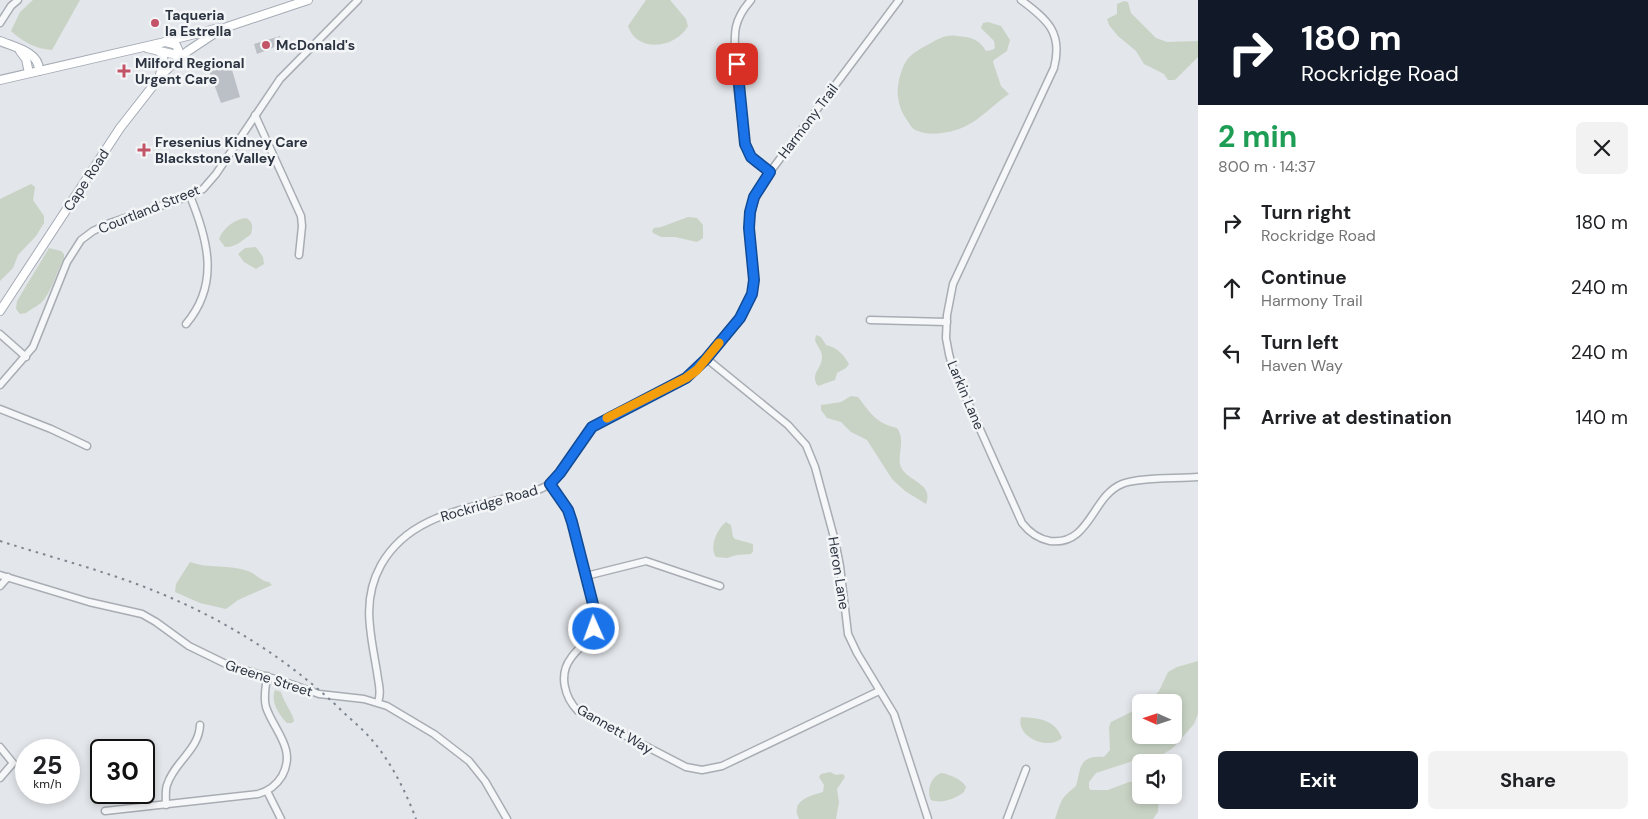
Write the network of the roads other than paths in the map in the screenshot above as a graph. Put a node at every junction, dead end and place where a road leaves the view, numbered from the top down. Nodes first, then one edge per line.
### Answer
1 (18, 0) edge
2 (308, 0) edge
3 (358, 0) edge
4 (751, 0) edge
5 (899, 0) edge
6 (1021, 0) edge
7 (0, 23) edge
8 (226, 27) junction
9 (0, 41) edge
10 (163, 42) junction
11 (140, 49) junction
12 (19, 50) junction
13 (157, 50) junction
14 (34, 56) junction
15 (181, 56) junction
16 (54, 68) junction
17 (39, 70) junction
18 (29, 73) junction
19 (158, 78) junction
20 (0, 80) edge
21 (255, 115) junction
22 (770, 172) junction
23 (190, 196) junction
24 (299, 255) dead end
25 (0, 311) edge
26 (870, 320) dead end
27 (947, 322) junction
28 (186, 324) dead end
29 (0, 334) edge
30 (26, 357) junction
31 (706, 359) junction
32 (0, 385) edge
33 (0, 409) edge
34 (87, 446) dead end
35 (1198, 477) edge
36 (550, 484) junction
37 (0, 574) edge
38 (586, 576) junction
39 (8, 577) junction
40 (0, 586) edge
41 (720, 586) dead end
42 (267, 676) junction
43 (879, 692) junction
44 (378, 702) junction
45 (200, 724) dead end
46 (0, 747) edge
47 (1026, 769) dead end
48 (0, 778) edge
49 (267, 791) junction
50 (166, 805) junction
51 (105, 811) dead end
52 (281, 819) edge
53 (507, 819) edge
54 (928, 819) edge
55 (1007, 819) edge

1 - 7 street
2 - 8 main road
3 - 21 street, Courtland Street
4 - 22 street
5 - 22 street, Harmony Trail
6 - 27 street, Larkin Lane
8 - 10 main road
8 - 15 main road, Cape Road
9 - 12 main road
10 - 11 main road
10 - 15 main road
11 - 13 main road
11 - 16 main road
12 - 14 main road
12 - 18 main road
13 - 15 main road
13 - 19 main road
14 - 16 main road
14 - 17 main road
15 - 19 main road, Cape Road
16 - 17 main road
17 - 18 main road
18 - 20 main road
19 - 25 main road, Cape Road
21 - 23 street, Courtland Street
21 - 24 street
22 - 31 street, Harmony Trail
23 - 28 street
23 - 30 street, Courtland Street
26 - 27 street
27 - 35 street, Larkin Lane
29 - 30 street
30 - 32 street, Courtland Street
31 - 36 street, Rockridge Road
31 - 43 street, Heron Lane
33 - 34 street
36 - 38 street, Gannett Way
36 - 44 street, Rockridge Road
37 - 39 street, Greene Street
38 - 41 street
38 - 43 street, Gannett Way
39 - 40 street
39 - 42 street, Greene Street
42 - 44 street, Greene Street
42 - 49 street
43 - 54 street, Heron Lane
44 - 53 street, Greene Street
45 - 50 street
46 - 48 street
47 - 55 street
49 - 50 street
49 - 52 street
50 - 51 street

